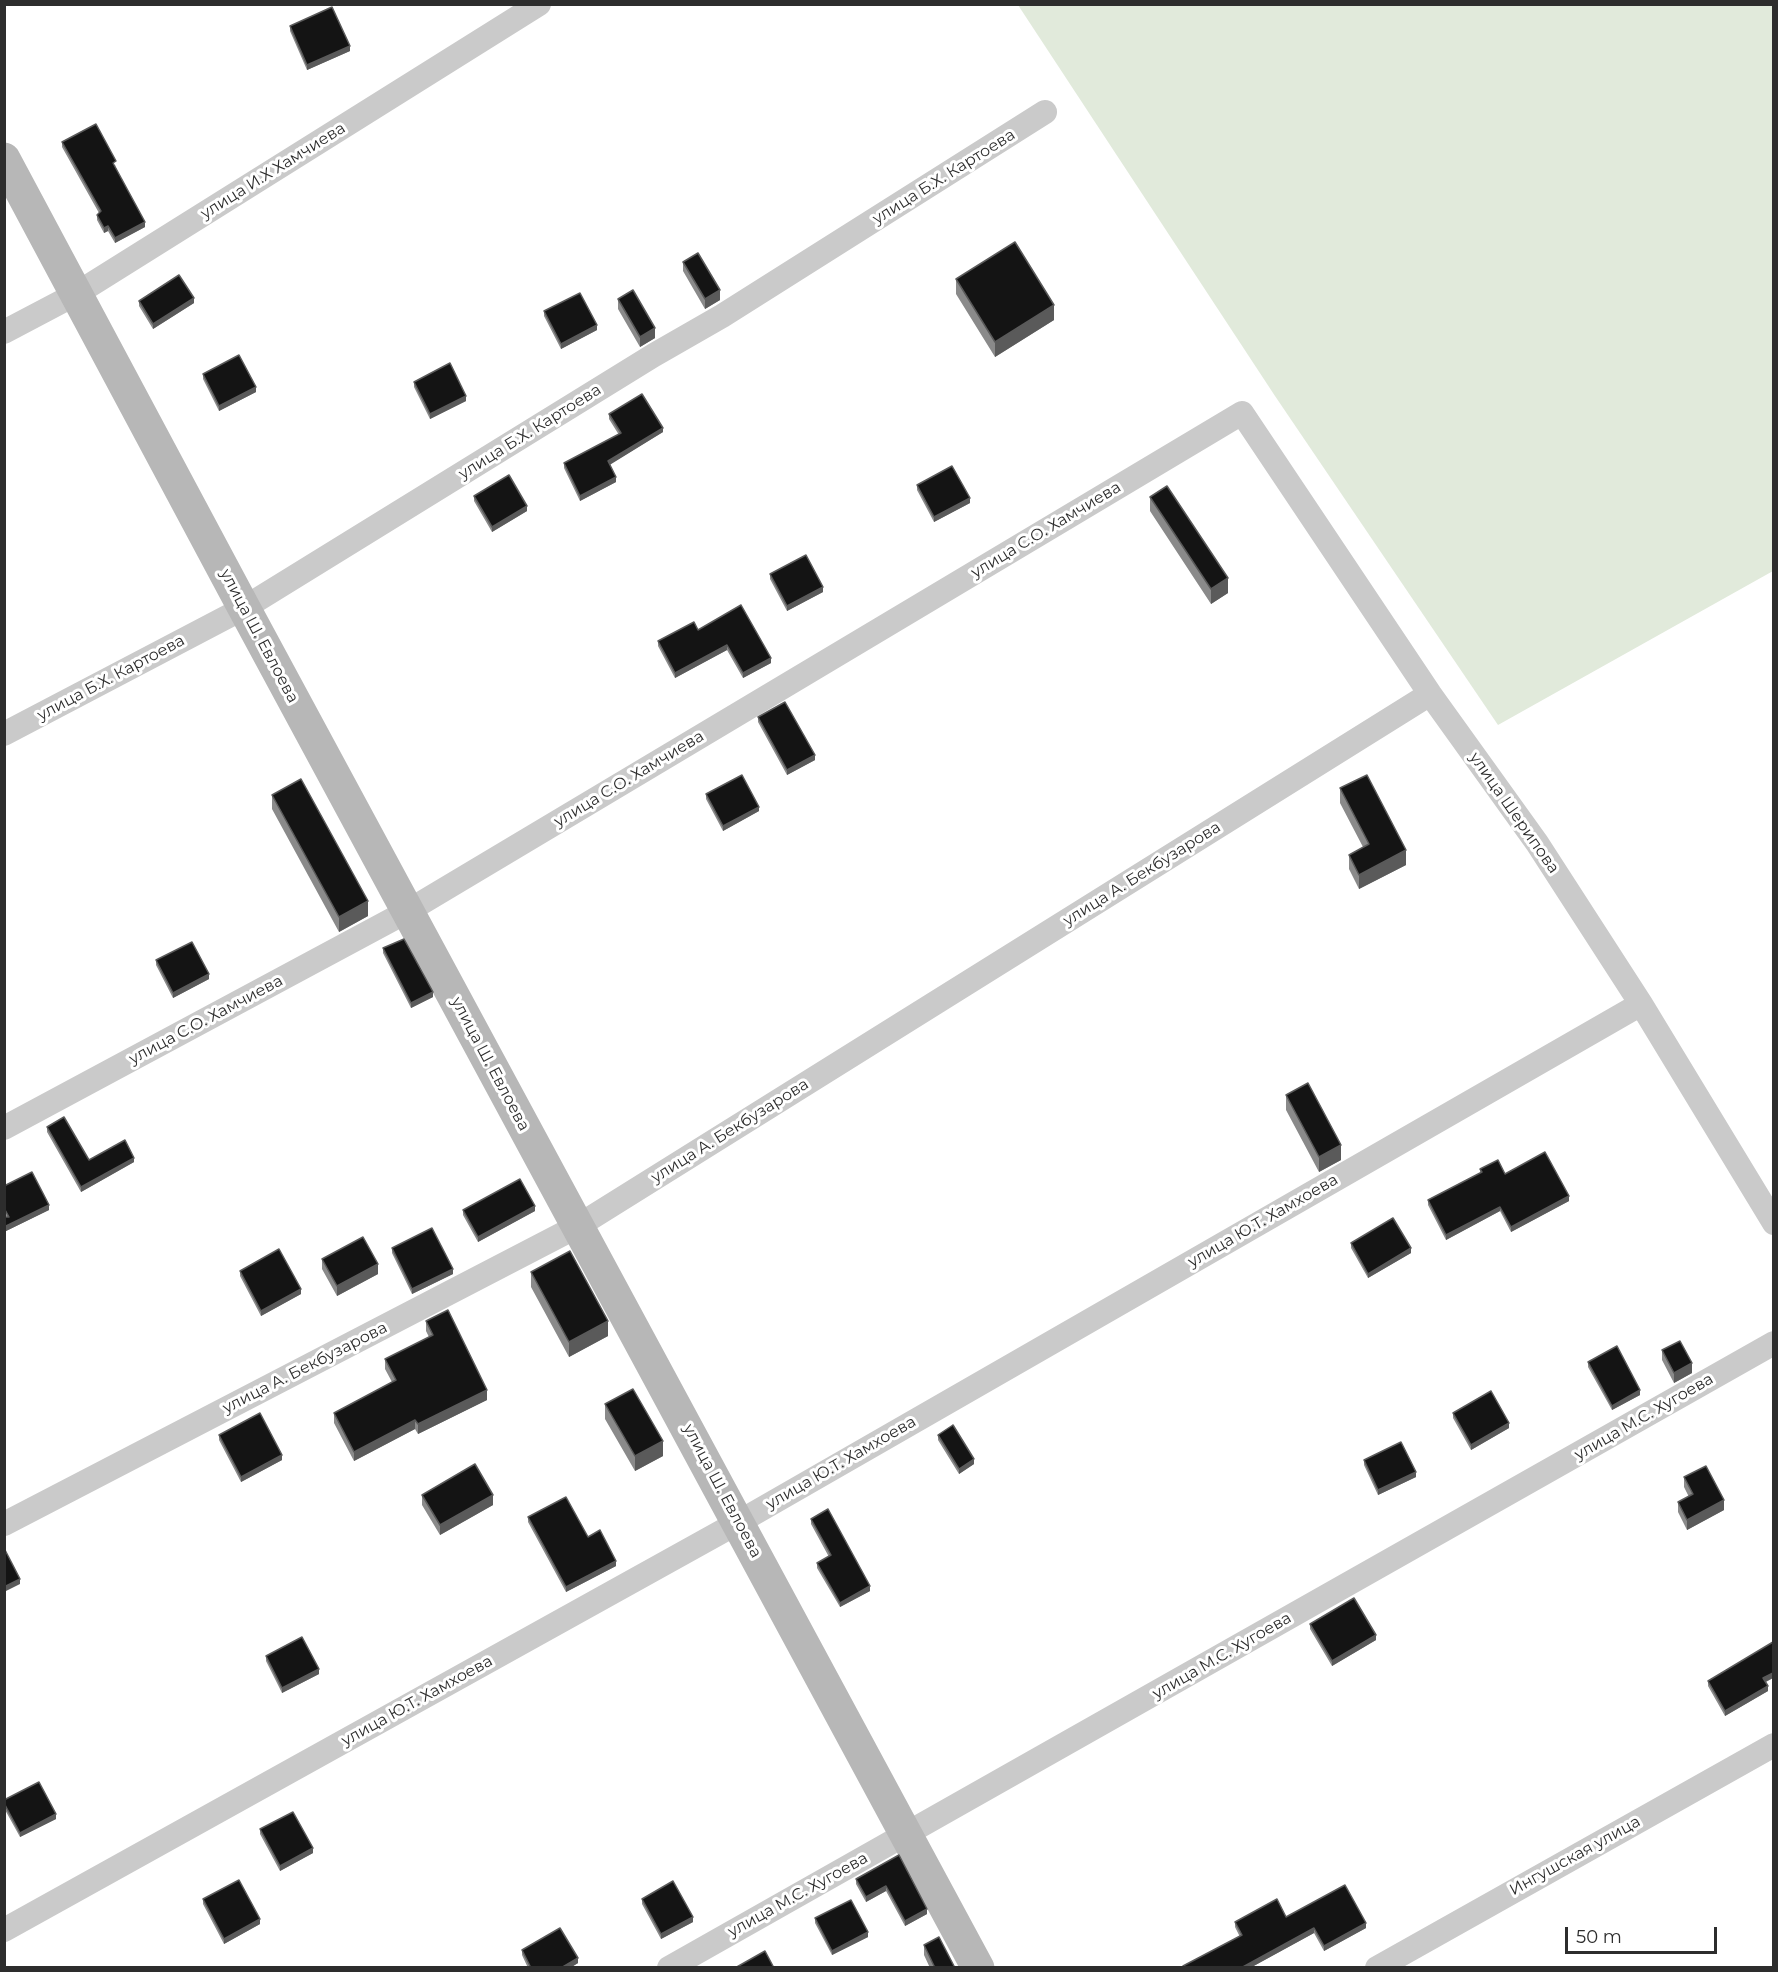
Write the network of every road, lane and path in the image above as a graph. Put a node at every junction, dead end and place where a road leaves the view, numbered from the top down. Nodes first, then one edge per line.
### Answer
1 (538, 4) edge
2 (1046, 112) dead end
3 (4, 159) edge
4 (76, 294) junction
5 (4, 332) edge
6 (1242, 413) joint
7 (244, 608) junction
8 (1430, 694) junction
9 (4, 734) edge
10 (408, 911) junction
11 (1641, 1004) junction
12 (4, 1128) edge
13 (1773, 1223) edge
14 (578, 1226) junction
15 (1773, 1343) edge
16 (739, 1522) junction
17 (4, 1524) edge
18 (1773, 1745) edge
19 (906, 1835) junction
20 (4, 1930) edge
21 (669, 1968) edge
22 (978, 1968) edge
23 (1377, 1968) edge

1 - 4 street, улица И.Х Хамчиева
2 - 7 street, улица Б.Х. Картоева
3 - 4 street, улица Ш. Евлоева
4 - 5 street, улица И.Х Хамчиева
4 - 7 street, улица Ш. Евлоева
6 - 8 street, улица Шерипова
6 - 10 street, улица С.О. Хамчиева
7 - 9 street, улица Б.Х. Картоева
7 - 10 street, улица Ш. Евлоева
8 - 11 street, улица Шерипова
8 - 14 street, улица А. Бекбузарова
10 - 12 street, улица С.О. Хамчиева
10 - 14 street, улица Ш. Евлоева
11 - 13 street, улица Шерипова
11 - 16 street, улица Ю.Т. Хамхоева
14 - 16 street, улица Ш. Евлоева
14 - 17 street, улица А. Бекбузарова
15 - 19 street, улица М.С. Хугоева
16 - 19 street, улица Ш. Евлоева
16 - 20 street, улица Ю.Т. Хамхоева
18 - 23 street, Ингушская улица
19 - 21 street, улица М.С. Хугоева
19 - 22 street, улица Ш. Евлоева

